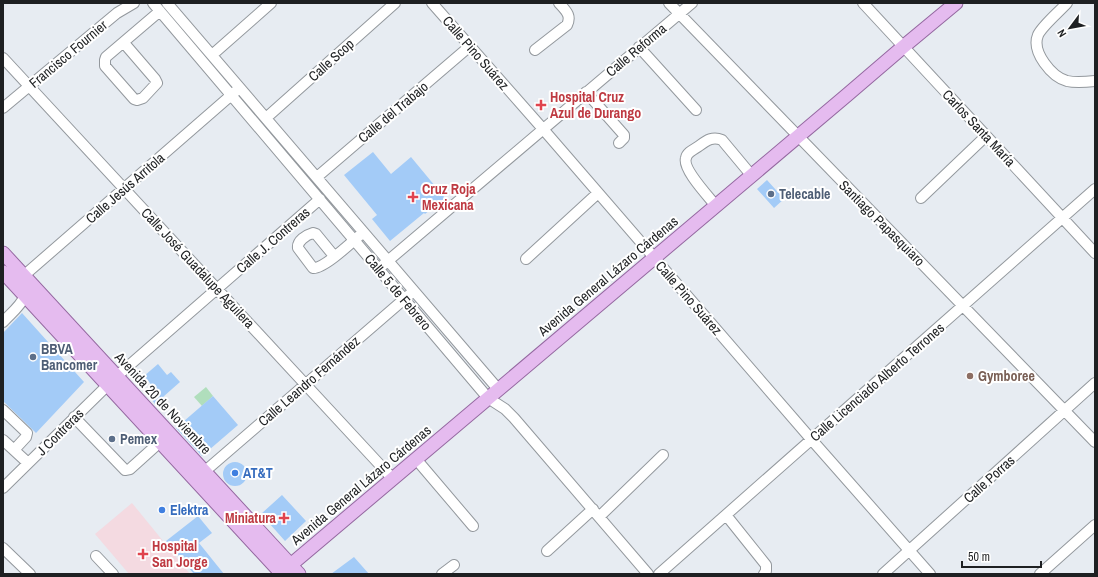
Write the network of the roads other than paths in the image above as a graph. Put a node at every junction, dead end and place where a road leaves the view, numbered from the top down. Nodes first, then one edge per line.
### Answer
1 (134, 3) edge
2 (153, 3) edge
3 (167, 3) edge
4 (271, 3) edge
5 (396, 3) edge
6 (432, 3) edge
7 (559, 3) edge
8 (669, 3) edge
9 (692, 3) edge
10 (863, 3) edge
11 (956, 3) edge
12 (1067, 3) edge
13 (160, 11) junction
14 (679, 14) junction
15 (124, 43) junction
16 (470, 46) junction
17 (639, 47) junction
18 (903, 47) junction
19 (535, 50) dead end
20 (212, 55) junction
21 (3, 58) edge
22 (1095, 81) edge
23 (29, 87) junction
24 (240, 88) junction
25 (586, 92) junction
26 (232, 95) junction
27 (3, 108) edge
28 (696, 110) dead end
29 (266, 118) junction
30 (543, 129) junction
31 (986, 136) junction
32 (798, 137) junction
33 (618, 143) dead end
34 (752, 176) junction
35 (317, 177) junction
36 (124, 188) junction
37 (1095, 189) edge
38 (598, 193) junction
39 (921, 198) dead end
40 (320, 199) junction
41 (716, 206) junction
42 (1062, 218) junction
43 (364, 232) junction
44 (354, 240) junction
45 (1095, 253) edge
46 (3, 254) edge
47 (334, 256) dead end
48 (526, 258) dead end
49 (655, 258) junction
50 (388, 260) junction
51 (378, 269) junction
52 (3, 272) edge
53 (25, 278) junction
54 (217, 288) junction
55 (414, 291) junction
56 (24, 295) junction
57 (404, 299) junction
58 (964, 306) junction
59 (3, 322) edge
60 (112, 380) junction
61 (1095, 383) edge
62 (306, 384) junction
63 (498, 389) junction
64 (488, 398) junction
65 (3, 410) edge
66 (1065, 412) junction
67 (74, 417) junction
68 (3, 440) edge
69 (811, 440) junction
70 (160, 442) junction
71 (1095, 442) edge
72 (14, 450) junction
73 (663, 455) dead end
74 (416, 459) junction
75 (28, 463) junction
76 (204, 472) junction
77 (393, 479) junction
78 (5, 482) edge
79 (596, 513) junction
80 (726, 514) junction
81 (1095, 525) edge
82 (474, 526) dead end
83 (3, 548) edge
84 (547, 551) dead end
85 (909, 551) junction
86 (96, 556) dead end
87 (454, 565) dead end
88 (287, 572) edge
89 (30, 574) edge
90 (113, 574) edge
91 (442, 574) edge
92 (648, 574) edge
93 (659, 574) edge
94 (764, 574) edge
95 (883, 574) edge
96 (930, 574) edge
97 (1040, 574) edge

1 - 23 street, Francisco Fournier
2 - 13 street, Calle 5 de Febrero
3 - 20 street, Calle 5 de Febrero
4 - 20 street
5 - 29 street, Calle Scop
6 - 16 street, Calle Pino Suárez
7 - 19 street
8 - 14 street, Santiago Papasquiaro
9 - 14 street, Calle Reforma
10 - 18 street, Carlos Santa María
11 - 18 main road, Avenida General Lázaro Cárdenas
12 - 22 street
13 - 15 street
13 - 26 street, Calle 5 de Febrero
14 - 17 street, Calle Reforma
14 - 32 street, Santiago Papasquiaro
15 - 15 street
16 - 30 street, Calle Pino Suárez
16 - 35 street, Calle del Trabajo
17 - 25 street, Calle Reforma
17 - 28 street
18 - 31 street, Carlos Santa María
18 - 32 main road, Avenida General Lázaro Cárdenas
20 - 24 street, Calle 5 de Febrero
21 - 23 street, Calle José Guadalupe Aguilera
23 - 27 street, Francisco Fournier
23 - 36 street, Calle José Guadalupe Aguilera
24 - 26 street, Calle Jesús Arritola
24 - 29 street, Calle 5 de Febrero
25 - 30 street, Calle Reforma
25 - 33 street
26 - 36 street, Calle Jesús Arritola
26 - 40 street, Calle 5 de Febrero
29 - 35 street, Calle 5 de Febrero
30 - 38 street, Calle Pino Suárez
30 - 50 street, Calle Reforma
31 - 39 street
31 - 42 street, Carlos Santa María
32 - 34 main road, Avenida General Lázaro Cárdenas
32 - 58 street, Santiago Papasquiaro
34 - 41 main road, Avenida General Lázaro Cárdenas
34 - 41 street
35 - 43 street, Calle 5 de Febrero
36 - 53 street, Calle Jesús Arritola
36 - 54 street, Calle José Guadalupe Aguilera
37 - 42 street, Calle Licenciado Alberto Terrones
38 - 48 street
38 - 49 street, Calle Pino Suárez
40 - 44 street, Calle 5 de Febrero
40 - 54 street, Calle J. Contreras
41 - 49 main road, Avenida General Lázaro Cárdenas
42 - 45 street, Carlos Santa María
42 - 58 street, Calle Licenciado Alberto Terrones
43 - 44 street
43 - 50 street, Calle 5 de Febrero
44 - 47 street
44 - 51 street, Calle 5 de Febrero
46 - 53 main road, Avenida 20 de Noviembre
49 - 63 main road, Avenida General Lázaro Cárdenas
49 - 69 street, Calle Pino Suárez
50 - 51 street, Calle Reforma
50 - 55 street, Calle 5 de Febrero
51 - 57 street, Calle 5 de Febrero
52 - 56 main road, Avenida 20 de Noviembre
53 - 56 street
53 - 60 main road, Avenida 20 de Noviembre
54 - 60 street, Calle J. Contreras
54 - 62 street, Calle José Guadalupe Aguilera
55 - 57 street, Calle Leandro Fernández
55 - 63 street, Calle 5 de Febrero
56 - 59 street
56 - 60 main road, Avenida 20 de Noviembre
57 - 62 street, Calle Leandro Fernández
57 - 64 street, Calle 5 de Febrero
58 - 66 street, Santiago Papasquiaro
58 - 69 street, Calle Licenciado Alberto Terrones
60 - 67 street, J Contreras
60 - 70 main road, Avenida 20 de Noviembre
60 - 76 main road, Avenida 20 de Noviembre
61 - 66 street, Calle Porras
62 - 76 street, Calle Leandro Fernández
62 - 77 street, Calle José Guadalupe Aguilera
63 - 64 main road, Avenida General Lázaro Cárdenas
64 - 74 main road, Avenida General Lázaro Cárdenas
64 - 79 street, Calle 5 de Febrero
65 - 72 street
66 - 71 street, Santiago Papasquiaro
66 - 85 street, Calle Porras
67 - 70 street
67 - 75 street, J Contreras
68 - 72 street
69 - 80 street, Calle Licenciado Alberto Terrones
69 - 85 street, Calle Pino Suárez
70 - 88 main road, Avenida 20 de Noviembre
72 - 75 street
73 - 79 street
74 - 77 main road, Avenida General Lázaro Cárdenas
74 - 82 street
75 - 78 street, J Contreras
76 - 88 main road, Avenida 20 de Noviembre
77 - 88 main road, Avenida General Lázaro Cárdenas
79 - 84 street
79 - 92 street, Calle 5 de Febrero
80 - 93 street, Calle Licenciado Alberto Terrones
80 - 94 street
81 - 97 street
83 - 89 street
85 - 95 street, Calle Porras
85 - 96 street, Calle Pino Suárez
86 - 90 street
87 - 91 street

